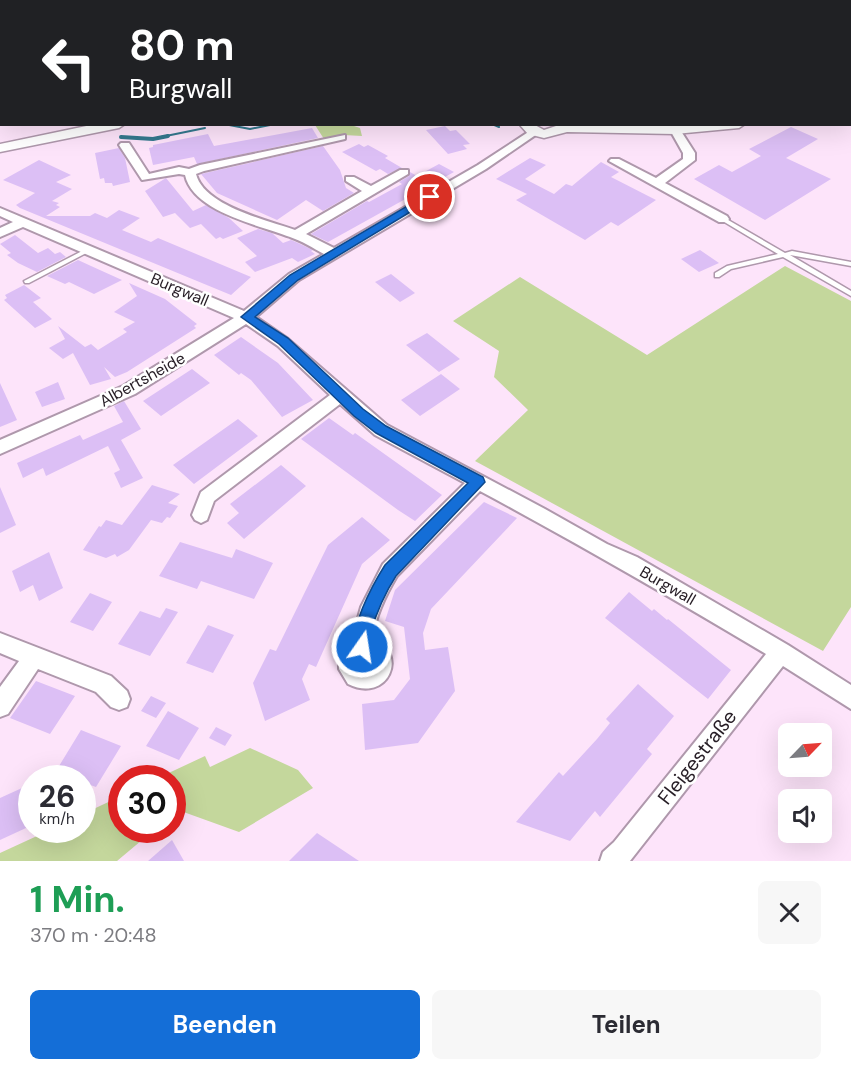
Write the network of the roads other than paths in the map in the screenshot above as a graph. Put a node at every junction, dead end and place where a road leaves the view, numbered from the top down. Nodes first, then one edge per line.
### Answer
1 (109, 126) edge
2 (564, 126) edge
3 (718, 126) edge
4 (529, 128) edge
5 (675, 130) junction
6 (340, 137) dead end
7 (125, 146) dead end
8 (0, 148) edge
9 (615, 161) dead end
10 (404, 172) dead end
11 (190, 173) junction
12 (350, 179) dead end
13 (657, 183) junction
14 (370, 191) junction
15 (0, 212) edge
16 (723, 219) joint
17 (23, 222) junction
18 (0, 233) edge
19 (296, 234) junction
20 (88, 250) junction
21 (333, 253) junction
22 (782, 254) junction
23 (851, 264) edge
24 (717, 275) dead end
25 (27, 281) dead end
26 (851, 294) edge
27 (246, 317) junction
28 (340, 396) junction
29 (0, 447) edge
30 (478, 482) junction
31 (201, 515) dead end
32 (0, 643) edge
33 (362, 647) dead end
34 (781, 652) junction
35 (34, 657) junction
36 (851, 698) edge
37 (119, 699) dead end
38 (0, 706) edge
39 (612, 861) edge

1 - 8 street
2 - 4 street
2 - 5 street
3 - 5 street
4 - 21 street, Albertsheide
5 - 13 street
6 - 11 street
7 - 11 street
9 - 13 street
10 - 14 street
11 - 19 street
12 - 14 street
13 - 16 street
14 - 19 street
15 - 17 street, Burgwall
16 - 22 lane
17 - 18 street
17 - 20 street, Burgwall
19 - 21 street
20 - 25 lane
20 - 27 street, Burgwall
21 - 27 street, Albertsheide
22 - 23 lane
22 - 24 lane
22 - 26 lane
27 - 28 street, Burgwall
27 - 29 street, Albertsheide
28 - 30 street, Burgwall
28 - 31 street
30 - 33 street
30 - 34 street, Burgwall
32 - 35 street
34 - 36 street, Burgwall
34 - 39 street, Fleigestraße
35 - 37 street
35 - 38 street

